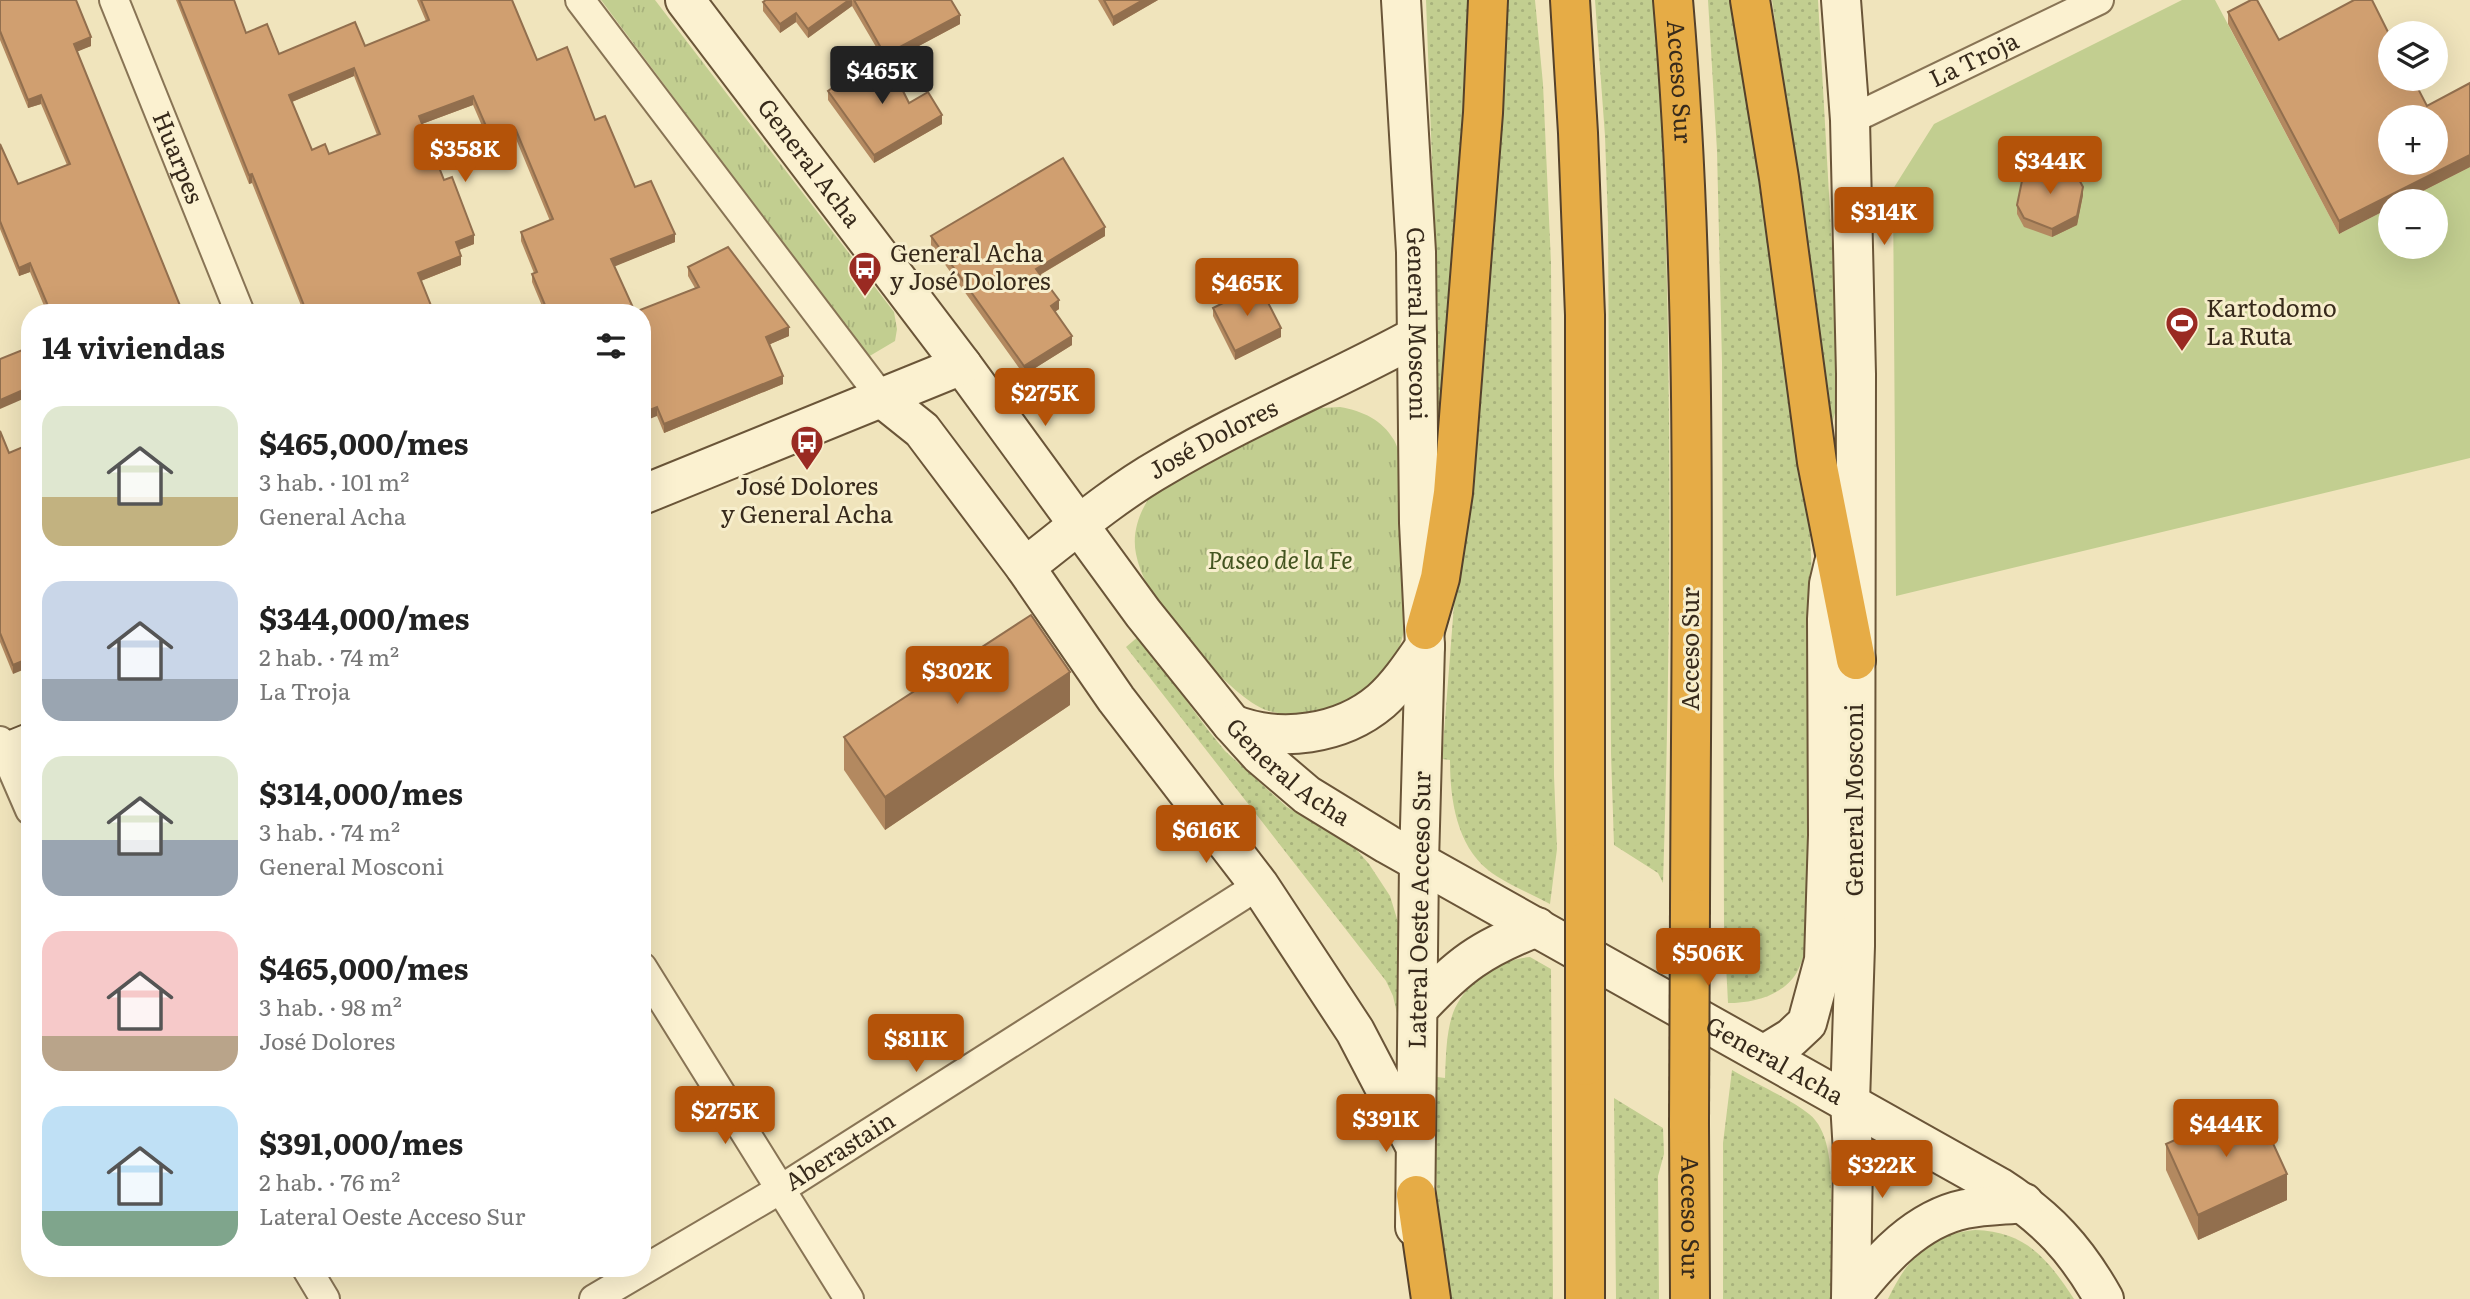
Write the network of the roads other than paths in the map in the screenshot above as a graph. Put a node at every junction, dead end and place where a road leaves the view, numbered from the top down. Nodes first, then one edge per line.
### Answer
1 (114, 0) edge
2 (580, 0) edge
3 (685, 0) edge
4 (1401, 0) edge
5 (1488, 0) edge
6 (1570, 0) edge
7 (1673, 0) edge
8 (1750, 0) edge
9 (1841, 0) edge
10 (2099, 0) edge
11 (1850, 120) junction
12 (236, 304) edge
13 (1417, 336) junction
14 (962, 365) junction
15 (882, 398) junction
16 (651, 491) edge
17 (1855, 497) junction
18 (1079, 527) junction
19 (1836, 555) junction
20 (1025, 567) junction
21 (1425, 638) junction
22 (1856, 660) junction
23 (1232, 724) junction
24 (9, 748) edge
25 (21, 783) edge
26 (1419, 862) junction
27 (1259, 885) junction
28 (1537, 926) junction
29 (1855, 946) junction
30 (651, 981) edge
31 (1418, 1009) junction
32 (1807, 1023) junction
33 (1765, 1054) junction
34 (1850, 1102) junction
35 (1416, 1147) junction
36 (781, 1189) junction
37 (1416, 1195) junction
38 (2024, 1203) junction
39 (651, 1265) edge
40 (312, 1277) edge
41 (631, 1277) edge
42 (1852, 1297) edge
43 (325, 1299) edge
44 (594, 1299) edge
45 (849, 1299) edge
46 (1414, 1299) edge
47 (1431, 1299) edge
48 (1585, 1299) edge
49 (1689, 1299) edge
50 (2104, 1299) edge

1 - 12 street, Huarpes
2 - 15 street
3 - 14 street, General Acha
4 - 13 street, General Mosconi
5 - 21 highway
6 - 48 highway, bridge
7 - 49 highway, Acceso Sur, bridge
8 - 19 highway
9 - 11 street, General Mosconi
10 - 11 street, La Troja
11 - 17 street, General Mosconi
13 - 18 street, José Dolores
13 - 21 street, General Mosconi
14 - 15 street
14 - 18 street, General Acha
15 - 16 street
15 - 20 street
17 - 19 street, General Mosconi
17 - 22 street, General Mosconi
18 - 20 street, José Dolores
18 - 23 street, General Acha
19 - 22 highway
19 - 32 street, General Mosconi
20 - 27 street
21 - 23 street
21 - 26 street, Lateral Oeste Acceso Sur
22 - 29 street, General Mosconi
23 - 26 street, General Acha
24 - 25 street
26 - 28 street, General Acha
26 - 31 street, Lateral Oeste Acceso Sur
27 - 35 street
27 - 36 street, Aberastain
28 - 31 street
28 - 33 street, General Acha
29 - 32 street
29 - 34 street, General Mosconi
30 - 36 street
31 - 35 street, Lateral Oeste Acceso Sur
32 - 33 street
33 - 34 street, General Acha
34 - 38 street, General Acha
34 - 42 street, General Mosconi
35 - 37 street, Lateral Oeste Acceso Sur
36 - 39 street, Aberastain
36 - 45 street
37 - 46 street, Lateral Oeste Acceso Sur
37 - 47 highway
38 - 42 street
38 - 50 street, General Acha
40 - 43 street
41 - 44 street, Aberastain

